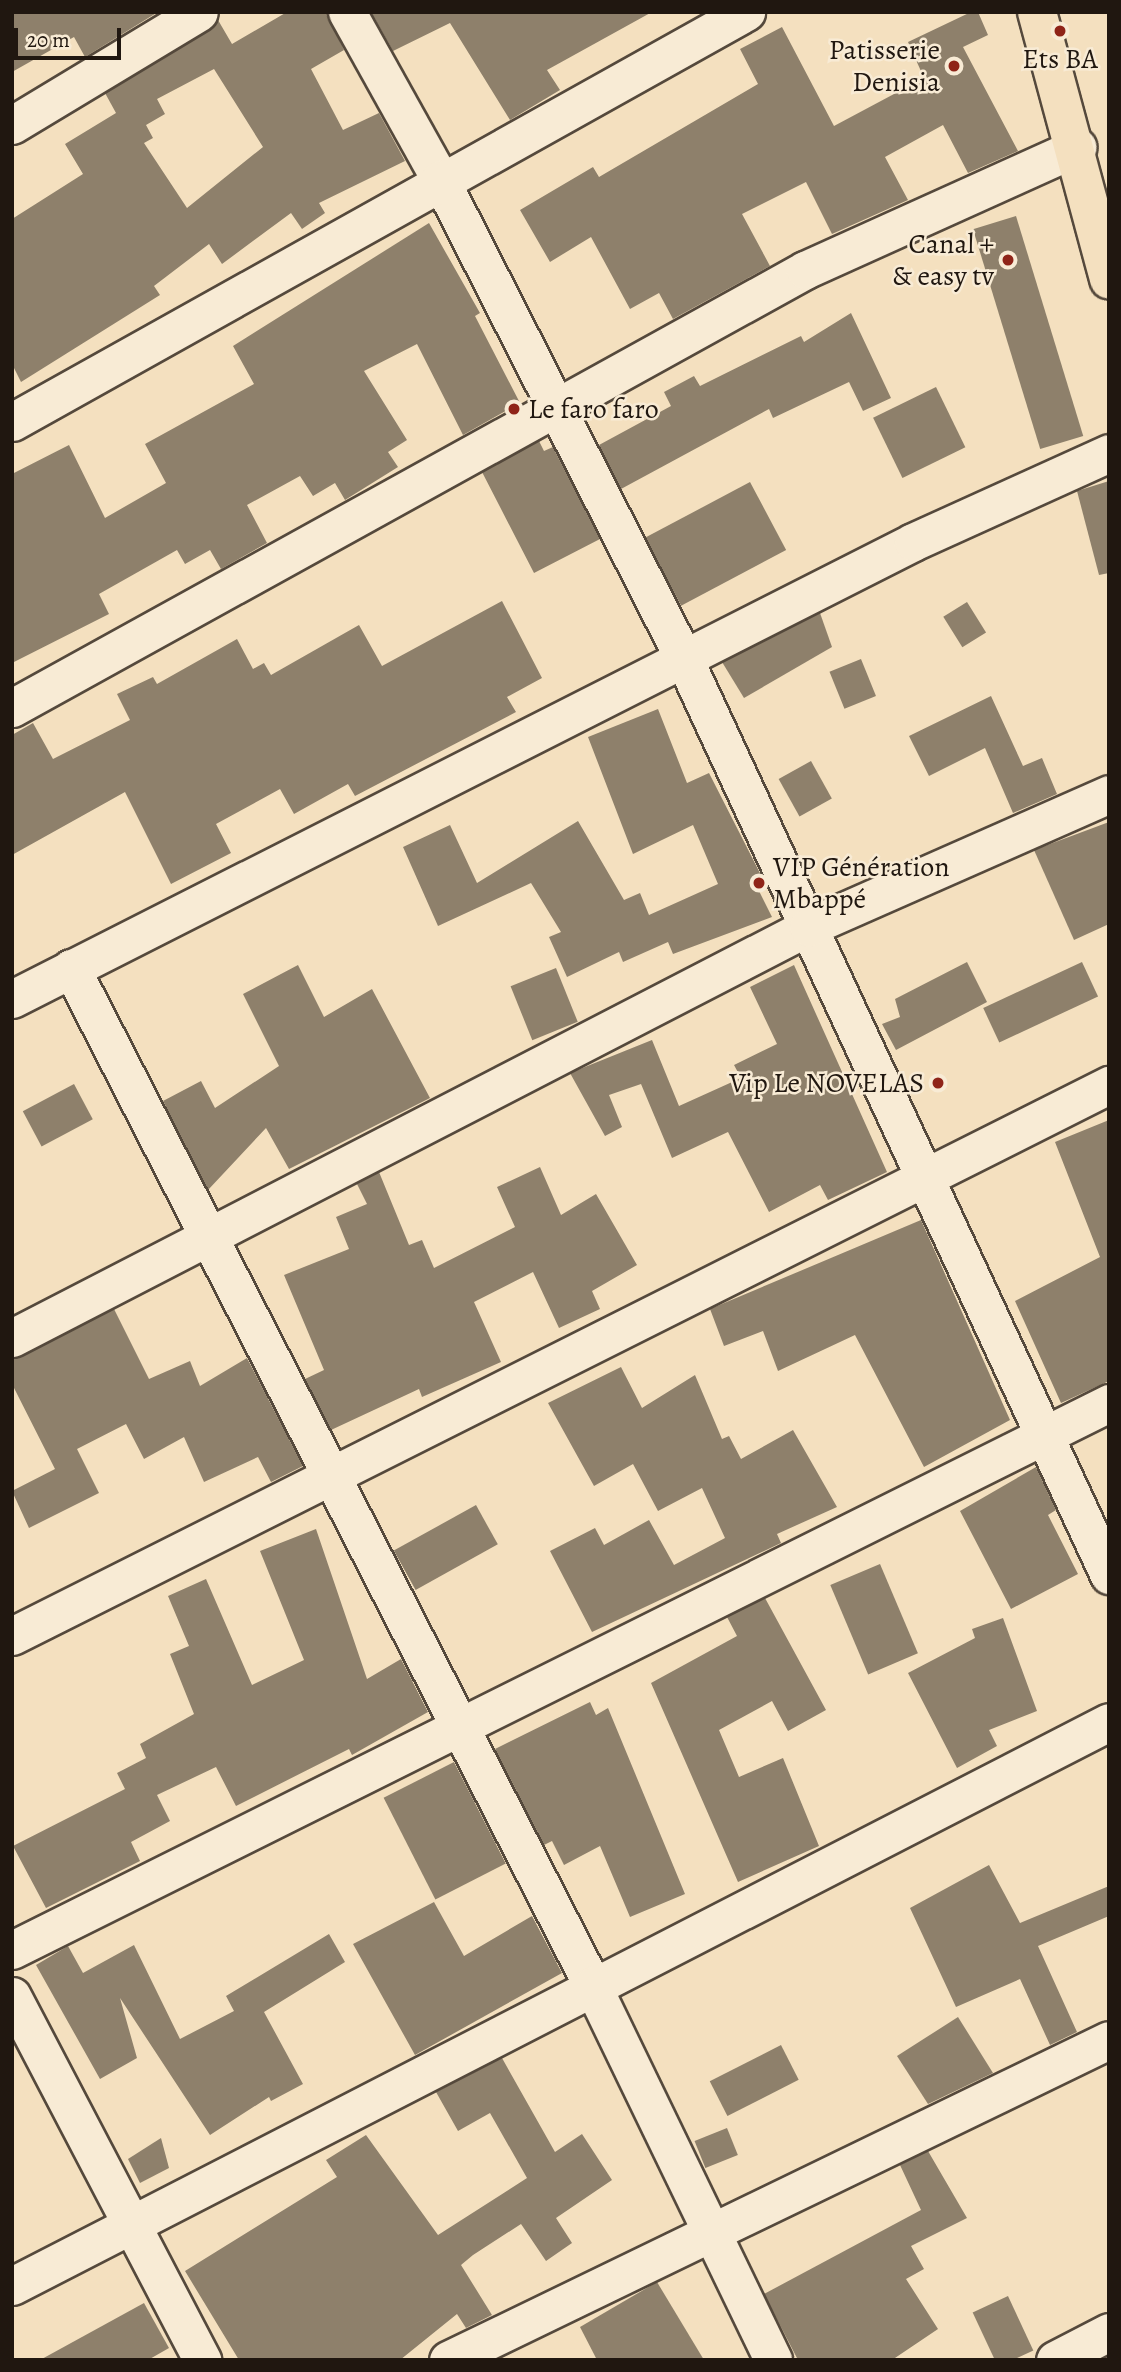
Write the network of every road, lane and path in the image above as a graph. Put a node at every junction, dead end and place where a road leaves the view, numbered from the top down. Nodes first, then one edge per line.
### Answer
1 (199, 12) edge
2 (347, 12) edge
3 (746, 12) edge
4 (1038, 13) edge
5 (12, 125) edge
6 (1077, 147) junction
7 (440, 179) junction
8 (1104, 229) edge
9 (1109, 279) edge
10 (556, 412) junction
11 (12, 422) edge
12 (1109, 453) edge
13 (684, 659) junction
14 (12, 708) edge
15 (1109, 794) edge
16 (808, 927) junction
17 (71, 968) junction
18 (12, 999) edge
19 (1109, 1085) edge
20 (925, 1179) junction
21 (211, 1238) junction
22 (12, 1338) edge
23 (1109, 1403) edge
24 (1043, 1434) junction
25 (332, 1476) junction
26 (1109, 1574) edge
27 (12, 1636) edge
28 (1109, 1722) edge
29 (457, 1729) junction
30 (12, 1950) edge
31 (592, 1985) junction
32 (12, 1996) edge
33 (1109, 2040) edge
34 (130, 2227) junction
35 (709, 2231) junction
36 (12, 2286) edge
37 (1109, 2332) edge
38 (202, 2360) edge
39 (449, 2360) edge
40 (773, 2360) edge
41 (1055, 2360) edge

1 - 5 street
2 - 7 street
3 - 7 street
4 - 6 highway
6 - 8 highway
6 - 10 street
7 - 10 street
7 - 11 street
8 - 9 highway
10 - 13 street
10 - 14 street
12 - 13 street
13 - 16 street
13 - 17 street
15 - 16 street
16 - 20 street
16 - 21 street
17 - 18 street
17 - 21 street
19 - 20 street
20 - 24 street
20 - 25 street
21 - 22 street
21 - 25 street
23 - 24 street
24 - 26 street
24 - 29 street
25 - 27 street
25 - 29 street
28 - 31 street
29 - 30 street
29 - 31 street
31 - 34 street
31 - 35 street
32 - 34 street
33 - 35 street
34 - 36 street
34 - 38 street
35 - 39 street
35 - 40 street
37 - 41 street

